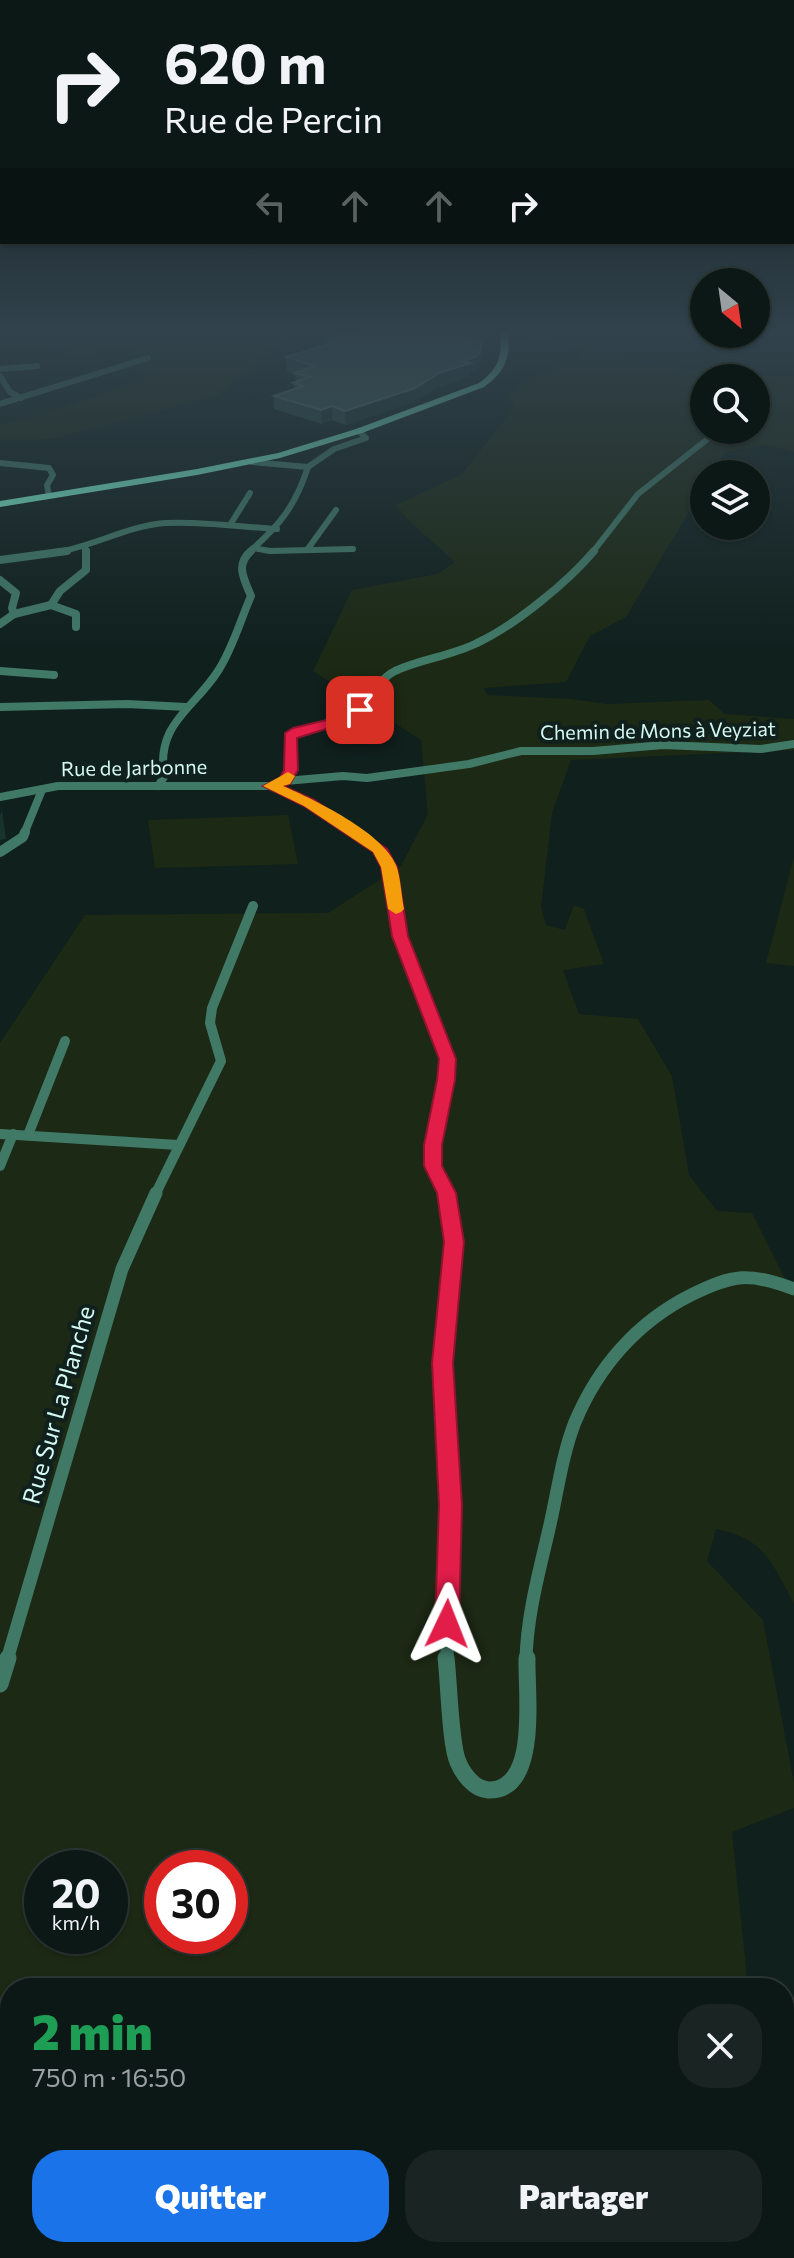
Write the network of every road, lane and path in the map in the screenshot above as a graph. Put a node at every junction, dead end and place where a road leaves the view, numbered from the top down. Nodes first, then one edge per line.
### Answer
1 (330, 439) edge
2 (362, 439) edge
3 (701, 444) edge
4 (252, 462) junction
5 (0, 463) edge
6 (308, 467) junction
7 (250, 493) dead end
8 (49, 496) junction
9 (0, 504) edge
10 (336, 510) dead end
11 (230, 525) junction
12 (277, 529) junction
13 (85, 548) junction
14 (253, 548) junction
15 (353, 549) dead end
16 (307, 550) junction
17 (0, 560) edge
18 (0, 580) edge
19 (51, 605) junction
20 (14, 614) junction
21 (0, 624) edge
22 (76, 627) dead end
23 (0, 671) edge
24 (54, 675) dead end
25 (0, 707) edge
26 (186, 707) junction
27 (794, 744) edge
28 (285, 781) junction
29 (158, 786) junction
30 (270, 786) junction
31 (42, 790) junction
32 (0, 797) edge
33 (0, 852) edge
34 (253, 906) dead end
35 (65, 1041) dead end
36 (6, 1134) edge
37 (28, 1135) junction
38 (178, 1145) junction
39 (0, 1166) edge
40 (794, 1289) edge
41 (0, 1684) edge

1 - 4 main road
2 - 6 street
3 - 28 street
4 - 6 street
4 - 8 main road
5 - 8 street
6 - 12 street
7 - 11 street
8 - 9 main road
10 - 16 street
11 - 12 street
11 - 13 street
12 - 14 street
13 - 17 street
13 - 19 street
14 - 16 street
14 - 26 street
15 - 16 street
18 - 20 street
19 - 20 street
19 - 22 street
20 - 21 street
23 - 24 street
25 - 26 street
26 - 29 street
27 - 28 street, Chemin de Mons à Veyziat
28 - 30 street, Chemin de Mons à Veyziat
29 - 30 street, Rue de Jarbonne
29 - 31 street, Rue de Jarbonne
30 - 40 street
31 - 32 street, Rue de Jarbonne
31 - 33 street
34 - 38 street, Rue Sur La Planche
35 - 37 street
36 - 37 street
36 - 39 street
37 - 38 street
38 - 41 street, Rue Sur La Planche

